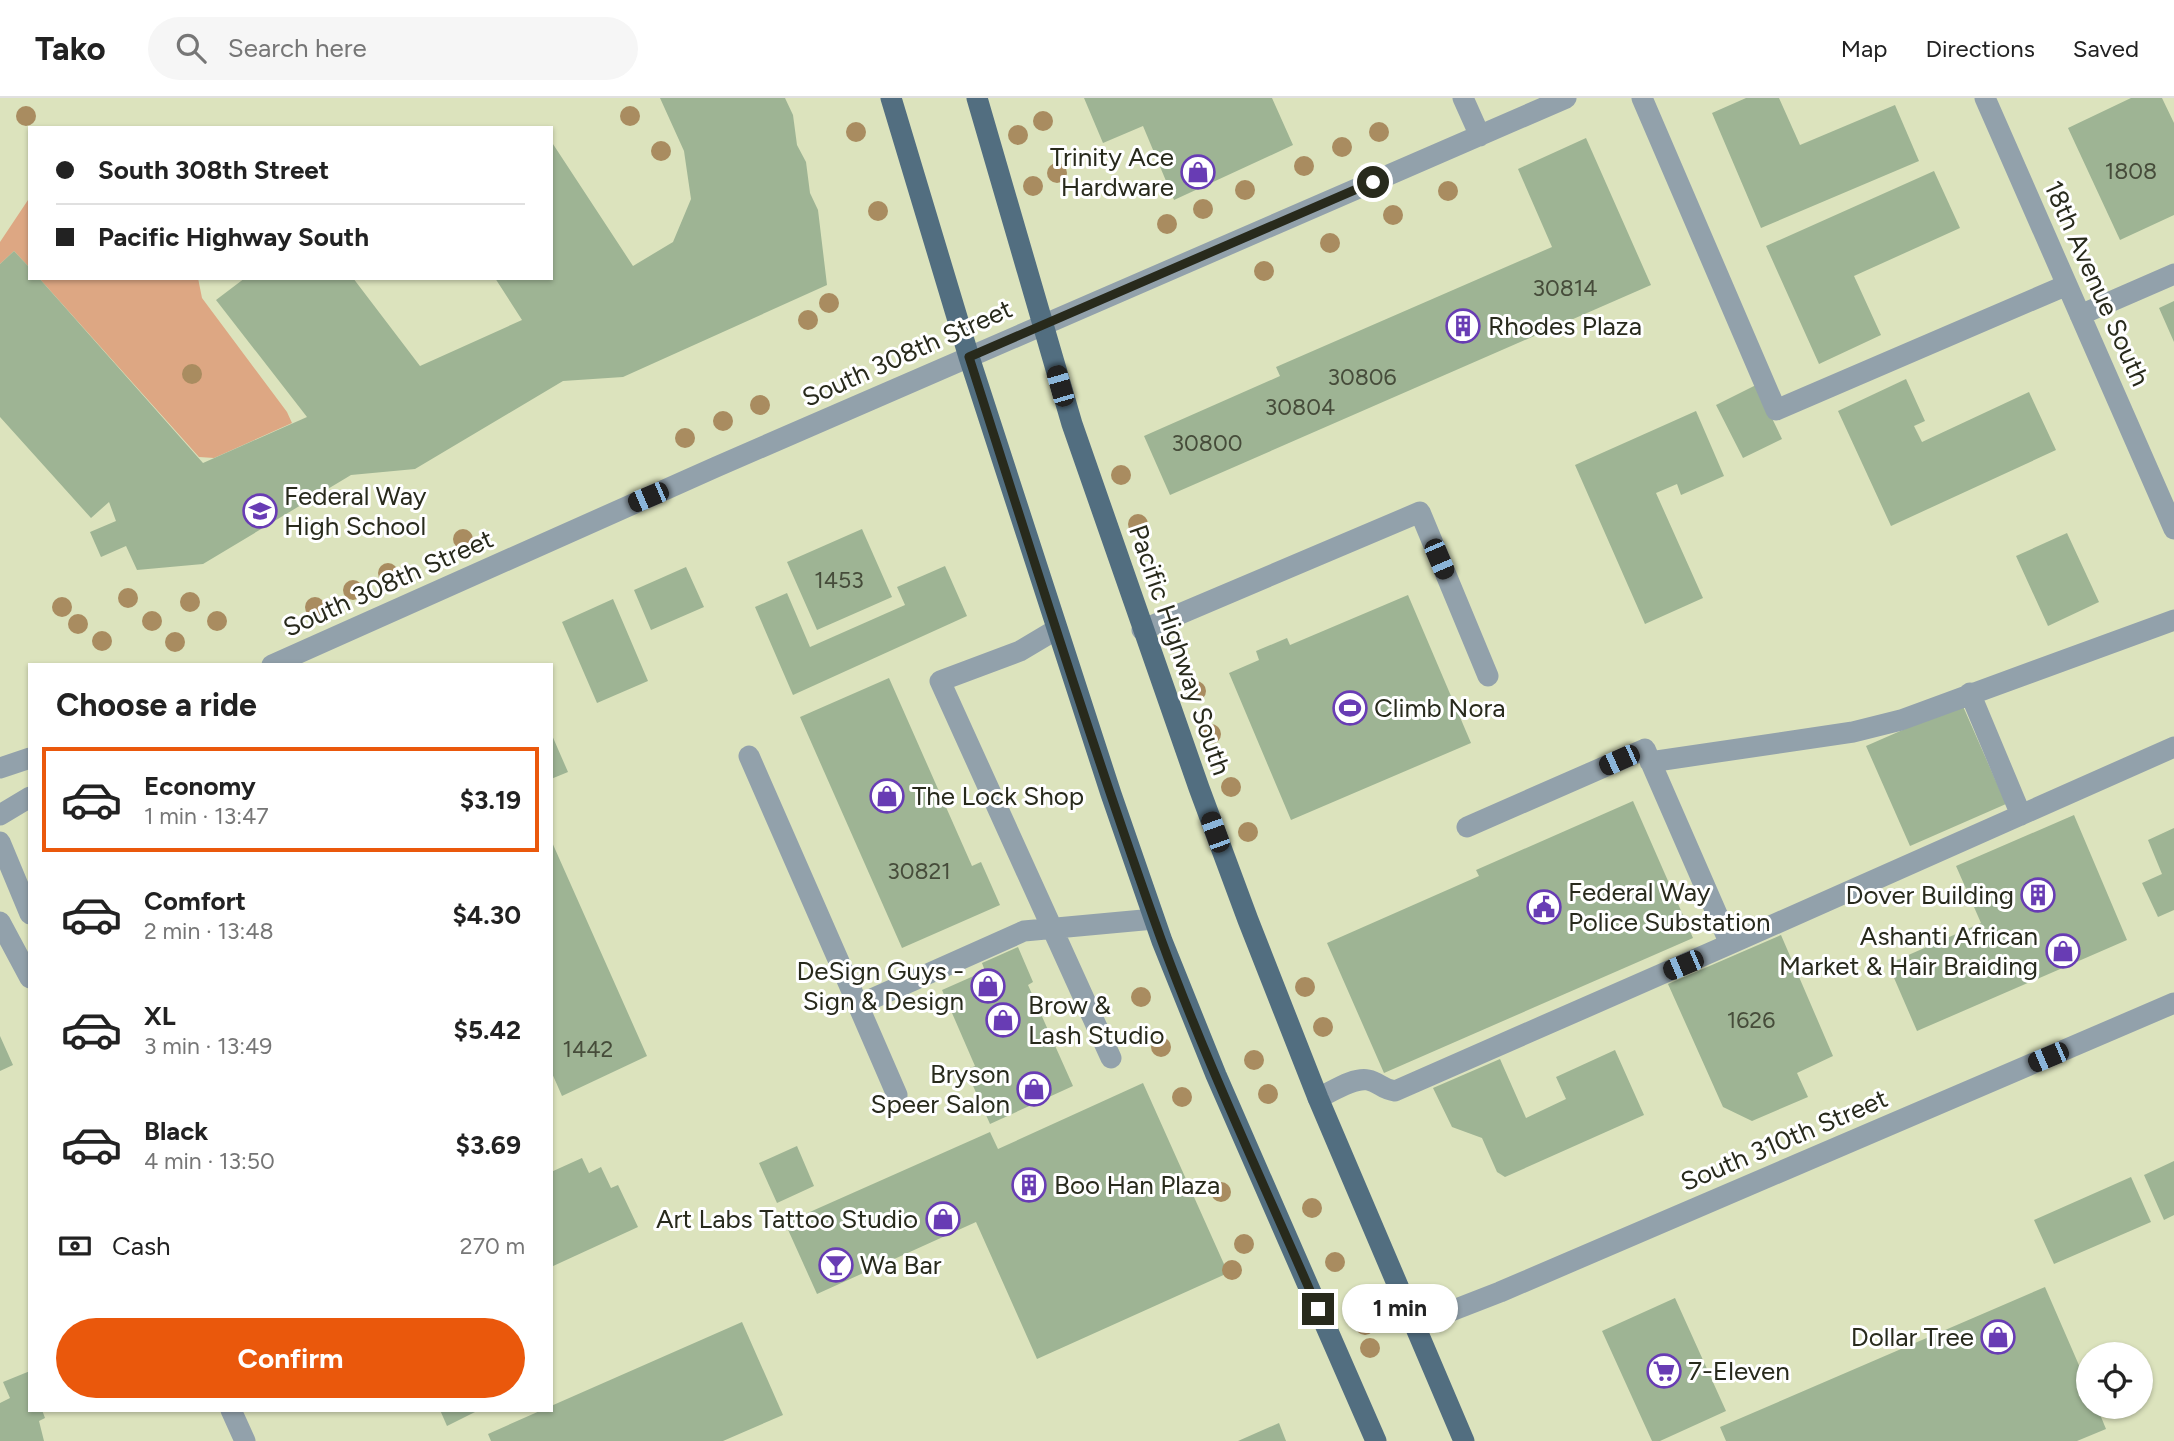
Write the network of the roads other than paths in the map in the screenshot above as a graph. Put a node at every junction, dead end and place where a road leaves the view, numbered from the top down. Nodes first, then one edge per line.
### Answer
1 (891, 98) edge
2 (977, 98) edge
3 (1464, 98) edge
4 (1566, 98) edge
5 (1642, 98) edge
6 (1985, 98) edge
7 (1480, 136) junction
8 (2174, 275) edge
9 (2067, 285) junction
10 (2080, 314) junction
11 (1042, 325) junction
12 (969, 357) junction
13 (2174, 529) edge
14 (2174, 620) edge
15 (1057, 629) junction
16 (1142, 630) junction
17 (276, 663) edge
18 (1489, 676) dead end
19 (1970, 693) junction
20 (2174, 747) edge
21 (749, 756) dead end
22 (28, 759) edge
23 (1650, 762) junction
24 (0, 768) edge
25 (28, 798) edge
26 (0, 815) edge
27 (2021, 815) junction
28 (1467, 827) dead end
29 (0, 842) edge
30 (28, 909) edge
31 (1154, 919) junction
32 (0, 922) edge
33 (1052, 928) junction
34 (1730, 944) junction
35 (28, 974) edge
36 (2174, 1003) edge
37 (858, 1005) junction
38 (1111, 1058) dead end
39 (897, 1095) dead end
40 (1318, 1098) junction
41 (1415, 1325) junction
42 (233, 1412) edge
43 (245, 1441) edge
44 (1376, 1441) edge
45 (1464, 1441) edge

1 - 12 main road
2 - 11 main road, Pacific Highway South
3 - 7 street
4 - 7 street, South 308th Street
5 - 9 street
6 - 9 street, 18th Avenue South
7 - 11 street, South 308th Street
8 - 10 street
9 - 10 street, 18th Avenue South
10 - 13 street, 18th Avenue South
11 - 12 street, South 308th Street
11 - 16 main road, Pacific Highway South
12 - 15 main road
12 - 17 street, South 308th Street
14 - 19 street
15 - 31 main road
15 - 33 street
16 - 18 street
16 - 40 main road, Pacific Highway South
19 - 23 street
19 - 27 street
20 - 27 street
21 - 37 street
22 - 24 street
23 - 28 street
23 - 34 street
25 - 26 street
27 - 34 street
29 - 30 street
31 - 33 street
31 - 44 main road
32 - 35 street
33 - 37 street
33 - 38 street
34 - 40 street
36 - 41 street, South 310th Street
37 - 39 street
40 - 41 main road, Pacific Highway South
41 - 45 main road, Pacific Highway South
42 - 43 street

